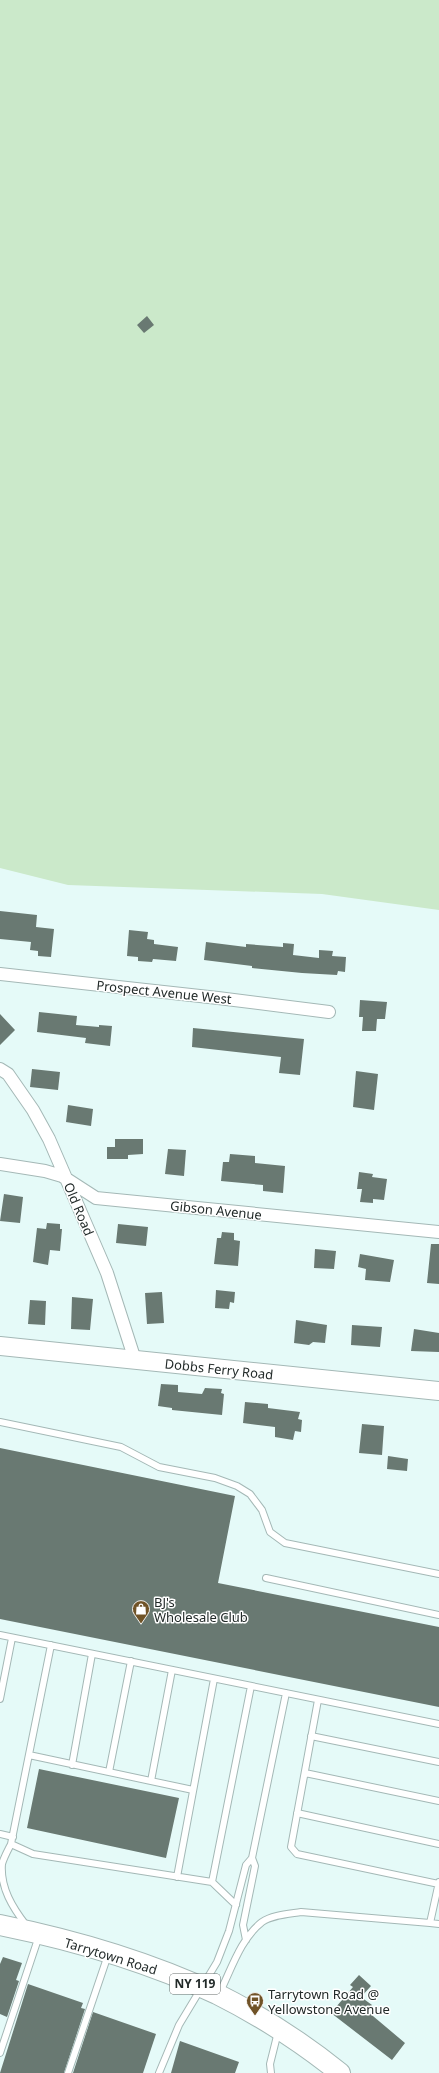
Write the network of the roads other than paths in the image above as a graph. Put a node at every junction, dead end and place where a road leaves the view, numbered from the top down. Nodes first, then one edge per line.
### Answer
1 (0, 974) edge
2 (328, 1012) dead end
3 (0, 1069) edge
4 (0, 1164) edge
5 (66, 1179) junction
6 (439, 1232) edge
7 (0, 1346) edge
8 (135, 1360) junction
9 (439, 1391) edge
10 (0, 1422) edge
11 (439, 1574) edge
12 (266, 1578) dead end
13 (439, 1615) edge
14 (0, 1635) edge
15 (12, 1638) junction
16 (51, 1645) junction
17 (92, 1654) junction
18 (131, 1662) junction
19 (172, 1670) junction
20 (214, 1678) junction
21 (252, 1686) junction
22 (286, 1693) junction
23 (0, 1699) edge
24 (318, 1700) junction
25 (439, 1724) edge
26 (311, 1736) junction
27 (29, 1756) junction
28 (439, 1762) edge
29 (72, 1764) junction
30 (109, 1772) junction
31 (305, 1773) junction
32 (151, 1781) junction
33 (194, 1790) junction
34 (439, 1801) edge
35 (298, 1813) junction
36 (0, 1834) edge
37 (13, 1837) junction
38 (11, 1844) junction
39 (439, 1844) edge
40 (252, 1858) junction
41 (177, 1877) junction
42 (212, 1882) junction
43 (439, 1883) edge
44 (236, 1905) junction
45 (430, 1923) junction
46 (439, 1924) edge
47 (0, 1925) edge
48 (36, 1934) junction
49 (246, 1940) junction
50 (108, 1954) junction
51 (210, 1991) junction
52 (278, 2031) junction
53 (0, 2053) edge
54 (68, 2073) edge
55 (159, 2073) edge
56 (271, 2073) edge
57 (340, 2073) edge

1 - 2 street, Prospect Avenue West
3 - 5 street, Old Road
4 - 5 street, Gibson Avenue
5 - 6 street, Gibson Avenue
5 - 8 street, Old Road
7 - 8 main road, Dobbs Ferry Road
8 - 9 main road, Dobbs Ferry Road
10 - 11 lane
12 - 13 lane
14 - 15 lane
15 - 16 lane
15 - 23 lane
16 - 17 lane
16 - 27 lane
17 - 18 lane
17 - 29 lane
18 - 19 lane
18 - 30 lane
19 - 20 lane
19 - 32 lane
20 - 21 lane
20 - 33 lane
21 - 22 lane
21 - 42 lane
22 - 24 lane
22 - 40 lane
24 - 25 lane
24 - 26 lane
26 - 28 lane
26 - 31 lane
27 - 29 lane
27 - 37 lane
29 - 30 lane
30 - 32 lane
31 - 34 lane
31 - 35 lane
32 - 33 lane
33 - 41 lane
35 - 39 lane
35 - 43 lane
36 - 37 lane
37 - 38 lane
38 - 41 lane
38 - 48 lane
40 - 44 lane
40 - 49 lane
41 - 42 lane
42 - 44 lane
43 - 45 lane
44 - 51 lane
45 - 46 lane
45 - 49 lane
47 - 48 main road, Tarrytown Road / NY 119
48 - 50 main road, Tarrytown Road / NY 119
48 - 53 lane
49 - 51 lane
50 - 51 main road, Tarrytown Road / NY 119
50 - 54 lane
51 - 52 main road, Tarrytown Road / NY 119
51 - 55 lane
52 - 56 lane
52 - 57 main road, Tarrytown Road / NY 119

